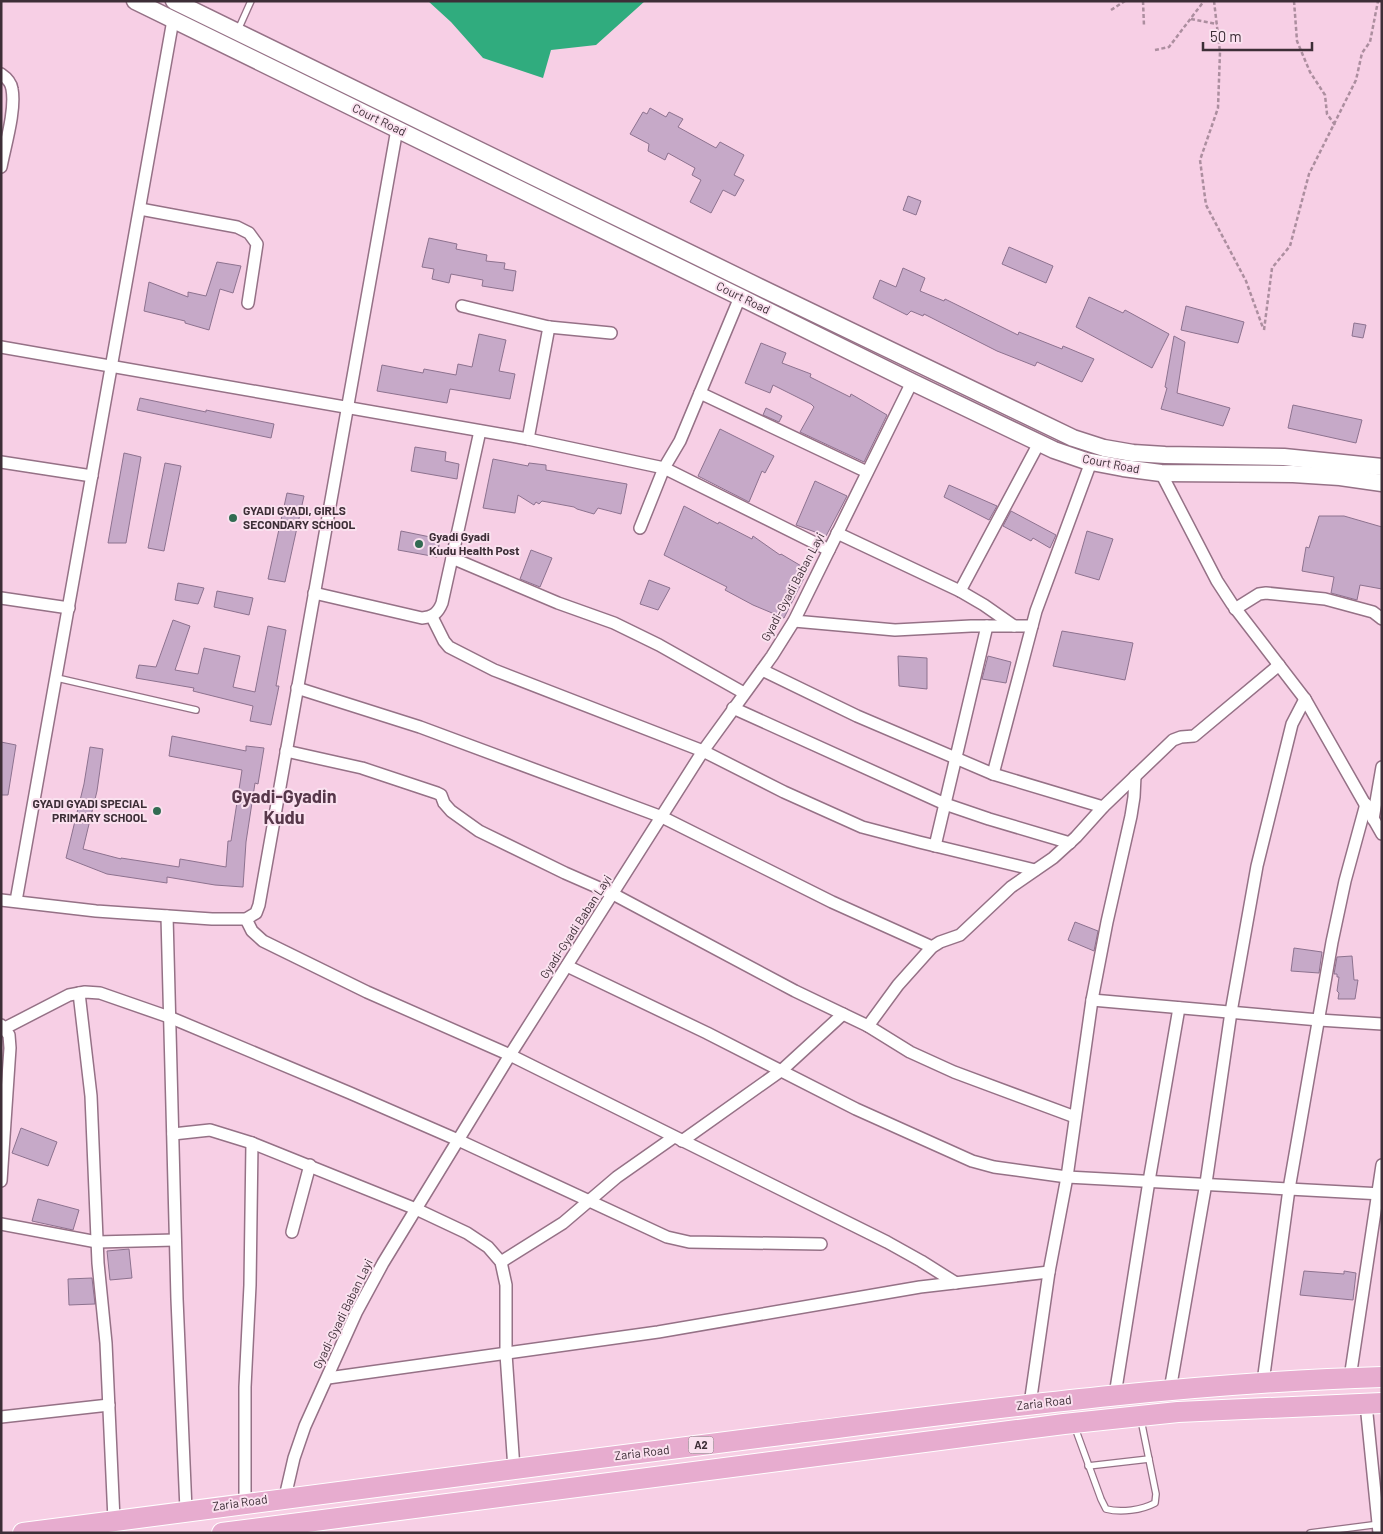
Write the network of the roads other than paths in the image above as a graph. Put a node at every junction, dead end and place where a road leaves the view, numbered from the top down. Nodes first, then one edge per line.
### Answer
1 (135, 1) edge
2 (174, 1) edge
3 (251, 1) edge
4 (173, 20) junction
5 (237, 32) junction
6 (1, 74) edge
7 (397, 129) junction
8 (1, 167) edge
9 (140, 209) junction
10 (740, 297) junction
11 (248, 303) dead end
12 (462, 306) dead end
13 (549, 327) junction
14 (611, 333) dead end
15 (1, 348) edge
16 (112, 367) junction
17 (912, 382) junction
18 (700, 393) junction
19 (346, 408) junction
20 (480, 431) junction
21 (528, 439) junction
22 (1038, 442) junction
23 (1, 462) edge
24 (1091, 462) junction
25 (664, 468) junction
26 (1382, 468) edge
27 (867, 472) junction
28 (1161, 473) junction
29 (92, 476) junction
30 (1382, 483) edge
31 (640, 528) dead end
32 (838, 533) junction
33 (829, 550) junction
34 (452, 558) junction
35 (960, 591) junction
36 (314, 593) junction
37 (1, 598) edge
38 (68, 608) junction
39 (1235, 609) junction
40 (432, 617) junction
41 (1382, 619) edge
42 (794, 621) junction
43 (988, 626) junction
44 (1014, 626) junction
45 (1032, 626) junction
46 (1279, 665) junction
47 (762, 670) junction
48 (56, 678) junction
49 (297, 688) junction
50 (744, 693) junction
51 (1305, 699) junction
52 (733, 708) junction
53 (196, 710) dead end
54 (286, 751) junction
55 (703, 751) junction
56 (957, 759) junction
57 (1382, 767) edge
58 (993, 774) junction
59 (1135, 776) junction
60 (944, 804) junction
61 (1366, 804) junction
62 (1103, 807) junction
63 (662, 817) junction
64 (1373, 819) junction
65 (1382, 834) edge
66 (1070, 842) junction
67 (936, 846) junction
68 (1035, 870) junction
69 (613, 894) junction
70 (1, 900) edge
71 (16, 901) junction
72 (167, 916) junction
73 (246, 919) junction
74 (932, 947) junction
75 (567, 966) junction
76 (80, 993) junction
77 (1092, 1000) junction
78 (1179, 1008) junction
79 (1231, 1012) junction
80 (843, 1014) junction
81 (169, 1017) junction
82 (1318, 1020) junction
83 (1382, 1024) edge
84 (868, 1026) junction
85 (3, 1027) edge
86 (510, 1055) junction
87 (782, 1070) junction
88 (1075, 1118) junction
89 (172, 1134) junction
90 (678, 1139) junction
91 (458, 1140) junction
92 (252, 1143) junction
93 (310, 1165) junction
94 (1382, 1165) edge
95 (1067, 1176) junction
96 (1149, 1180) junction
97 (1, 1181) edge
98 (1206, 1184) junction
99 (1289, 1189) junction
100 (1380, 1194) edge
101 (587, 1201) junction
102 (416, 1209) junction
103 (1, 1224) edge
104 (292, 1232) dead end
105 (176, 1240) junction
106 (97, 1242) junction
107 (821, 1244) dead end
108 (501, 1262) junction
109 (1049, 1272) junction
110 (956, 1283) junction
111 (506, 1354) junction
112 (1382, 1377) edge
113 (328, 1378) junction
114 (1350, 1378) junction
115 (1263, 1382) junction
116 (1170, 1390) junction
117 (1115, 1395) junction
118 (1374, 1403) edge
119 (1030, 1404) junction
120 (109, 1405) junction
121 (1140, 1416) junction
122 (1, 1417) edge
123 (1073, 1423) junction
124 (1149, 1459) junction
125 (1088, 1466) junction
126 (514, 1469) junction
127 (285, 1497) junction
128 (245, 1502) junction
129 (186, 1510) junction
130 (114, 1520) junction
131 (1379, 1527) edge
132 (23, 1533) edge
133 (222, 1533) edge
134 (1310, 1533) edge

1 - 4 main road, Court Road
2 - 5 main road, Court Road
3 - 5 lane
4 - 7 main road, Court Road
4 - 9 street
5 - 26 main road, Court Road
6 - 8 street
7 - 10 main road, Court Road
7 - 19 street
9 - 11 street
9 - 16 street
10 - 17 main road, Court Road
10 - 18 street
12 - 13 street
13 - 14 street
13 - 21 street
15 - 16 street
16 - 19 street
16 - 29 street
17 - 22 main road, Court Road
17 - 27 street, Gyadi-Gyadi Baban Layi
18 - 25 street
18 - 27 street
19 - 20 street
19 - 36 street
20 - 21 street
20 - 34 street
21 - 25 street
22 - 24 main road, Court Road
22 - 35 street
23 - 29 street
24 - 28 main road, Court Road
24 - 45 street
25 - 31 street
25 - 33 street
27 - 32 street, Gyadi-Gyadi Baban Layi
28 - 30 main road, Court Road
28 - 39 street
29 - 38 street
32 - 33 street, Gyadi-Gyadi Baban Layi
32 - 35 street
33 - 42 street, Gyadi-Gyadi Baban Layi
34 - 40 street
34 - 50 street
35 - 44 street
36 - 40 street
36 - 49 street
37 - 38 street
38 - 48 street
39 - 41 street
39 - 46 street
40 - 55 street
42 - 43 street
42 - 47 street, Gyadi-Gyadi Baban Layi
43 - 44 street
43 - 56 street
44 - 45 street
45 - 58 street
46 - 51 street
46 - 59 street
47 - 50 street, Gyadi-Gyadi Baban Layi
47 - 56 street
48 - 53 lane
48 - 71 street
49 - 54 street
49 - 63 street
50 - 52 street, Gyadi-Gyadi Baban Layi
51 - 61 street
51 - 79 street
52 - 55 street, Gyadi-Gyadi Baban Layi
52 - 60 street
54 - 69 street
54 - 73 street
55 - 63 street, Gyadi-Gyadi Baban Layi
55 - 67 street
56 - 58 street
56 - 60 street
57 - 64 street
58 - 62 street
59 - 62 street
59 - 77 street
60 - 66 street
60 - 67 street
61 - 64 street
61 - 82 street
62 - 66 street
63 - 69 street, Gyadi-Gyadi Baban Layi
63 - 74 street
64 - 65 street
66 - 68 street
67 - 68 street
68 - 74 street
69 - 75 street, Gyadi-Gyadi Baban Layi
69 - 80 street
70 - 71 street
71 - 72 street
72 - 73 street
72 - 81 street
73 - 86 street
74 - 84 street
75 - 86 street, Gyadi-Gyadi Baban Layi
75 - 87 street
76 - 81 street
76 - 85 street
76 - 106 street
77 - 78 street
77 - 88 street
78 - 79 street
78 - 96 street
79 - 82 street
79 - 98 street
80 - 84 street
80 - 87 street
81 - 89 street
81 - 91 street
82 - 83 street
82 - 99 street
84 - 88 street
85 - 97 street
86 - 90 street
86 - 91 street, Gyadi-Gyadi Baban Layi
87 - 90 street
87 - 95 street
88 - 95 street
89 - 92 street
89 - 105 street
90 - 101 street
90 - 110 street
91 - 101 street
91 - 102 street, Gyadi-Gyadi Baban Layi
92 - 93 street
92 - 128 street
93 - 102 street
93 - 104 street
94 - 100 street
95 - 96 street
95 - 109 street
96 - 98 street
96 - 117 street
98 - 99 street
98 - 116 street
99 - 100 street
99 - 115 street
100 - 114 street
101 - 107 street
101 - 108 street
102 - 108 street
102 - 113 street, Gyadi-Gyadi Baban Layi
103 - 106 street
105 - 106 street
105 - 129 street
106 - 120 street
108 - 111 street
109 - 110 street
109 - 119 street
110 - 111 street
111 - 113 street
111 - 126 street
112 - 114 highway, Zaria Road / A2
113 - 127 street, Gyadi-Gyadi Baban Layi
114 - 115 highway, Zaria Road / A2
115 - 116 highway, Zaria Road / A2
116 - 117 highway, Zaria Road / A2
117 - 119 highway, Zaria Road / A2
118 - 121 highway, Zaria Road / A2
118 - 131 street
119 - 126 highway, Zaria Road / A2
120 - 122 street
120 - 130 street
121 - 123 highway, Zaria Road / A2
121 - 124 lane
123 - 125 lane
123 - 133 highway, Zaria Road / A2
124 - 125 lane
124 - 125 lane
126 - 127 highway, Zaria Road / A2
127 - 128 highway, Zaria Road / A2
128 - 129 highway, Zaria Road / A2
129 - 130 highway, Zaria Road / A2
130 - 132 highway, Zaria Road / A2
131 - 134 lane

